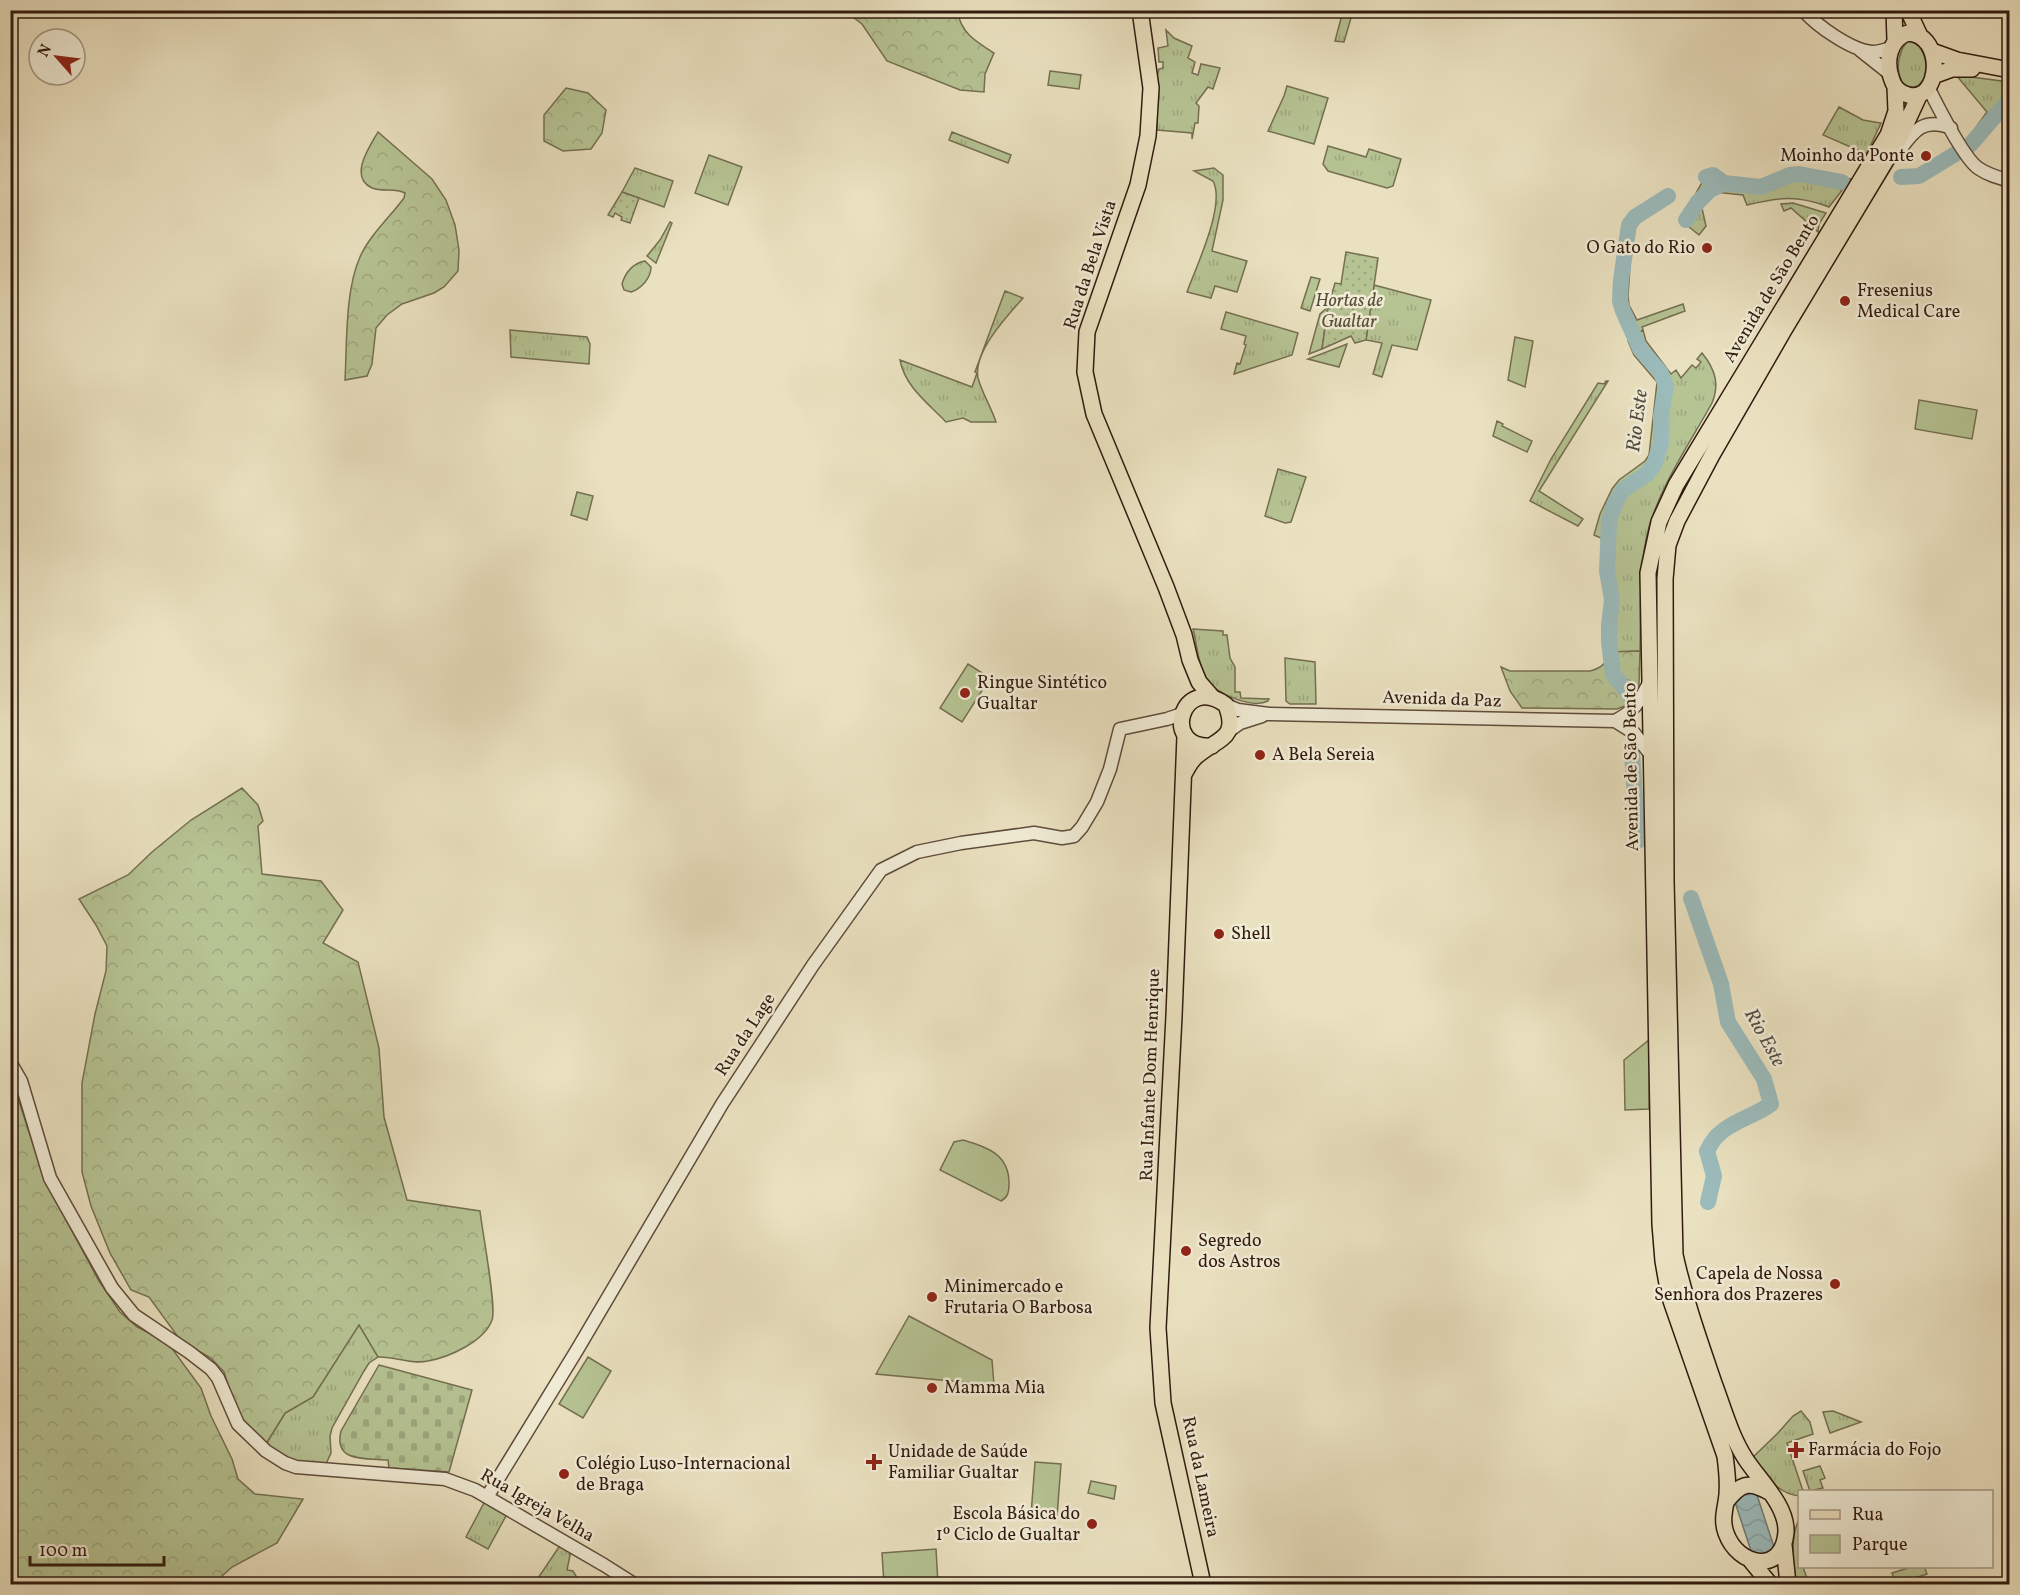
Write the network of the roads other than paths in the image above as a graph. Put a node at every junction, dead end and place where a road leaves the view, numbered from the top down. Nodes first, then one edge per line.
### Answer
1 (1140, 10) edge
2 (1803, 10) edge
3 (1894, 10) edge
4 (1908, 10) edge
5 (1920, 36) junction
6 (1893, 44) junction
7 (1854, 46) junction
8 (1932, 51) junction
9 (1958, 65) junction
10 (2010, 70) edge
11 (1892, 80) junction
12 (1927, 86) junction
13 (1951, 128) junction
14 (2010, 181) edge
15 (1872, 184) junction
16 (1190, 660) junction
17 (1650, 681) junction
18 (1212, 697) junction
19 (1226, 705) junction
20 (1269, 714) junction
21 (1184, 720) junction
22 (1615, 721) junction
23 (1230, 730) junction
24 (1212, 746) junction
25 (1651, 755) junction
26 (1184, 774) junction
27 (10, 1062) edge
28 (1161, 1378) joint
29 (1769, 1492) junction
30 (487, 1497) junction
31 (1726, 1502) junction
32 (1784, 1545) junction
33 (1751, 1561) junction
34 (634, 1584) edge
35 (1203, 1584) edge
36 (1770, 1584) edge
37 (1788, 1584) edge

1 - 16 main road, Rua da Bela Vista
2 - 7 street
3 - 6 main road
4 - 5 main road
5 - 6 main road
5 - 8 main road
6 - 7 street
6 - 11 main road
7 - 11 street
8 - 9 main road
8 - 12 main road
9 - 10 main road
9 - 12 main road
11 - 12 main road
11 - 17 main road, Avenida de São Bento
12 - 13 street
12 - 15 main road, Avenida de São Bento
13 - 14 street
13 - 15 street
15 - 29 main road, Avenida de São Bento
16 - 18 main road, Rua da Bela Vista
16 - 21 main road, Rua da Bela Vista
17 - 22 street
17 - 25 main road, Avenida de São Bento
18 - 19 main road
18 - 21 main road
19 - 20 street, Avenida da Paz
19 - 23 main road
20 - 22 street, Avenida da Paz
20 - 23 street, Avenida da Paz
21 - 24 main road
21 - 26 main road, Rua Infante Dom Henrique
21 - 30 street, Rua da Lage
22 - 25 street
23 - 24 main road
24 - 26 main road
25 - 31 main road, Avenida de São Bento
26 - 28 main road, Rua Infante Dom Henrique
27 - 30 street, Rua Igreja Velha
28 - 35 main road, Rua da Lameira
29 - 31 main road
29 - 32 main road, Avenida de São Bento
30 - 34 street, Rua Igreja Velha
31 - 33 main road, Avenida de São Bento
32 - 33 main road
32 - 37 main road, Avenida de São Bento
33 - 36 main road, Avenida de São Bento

